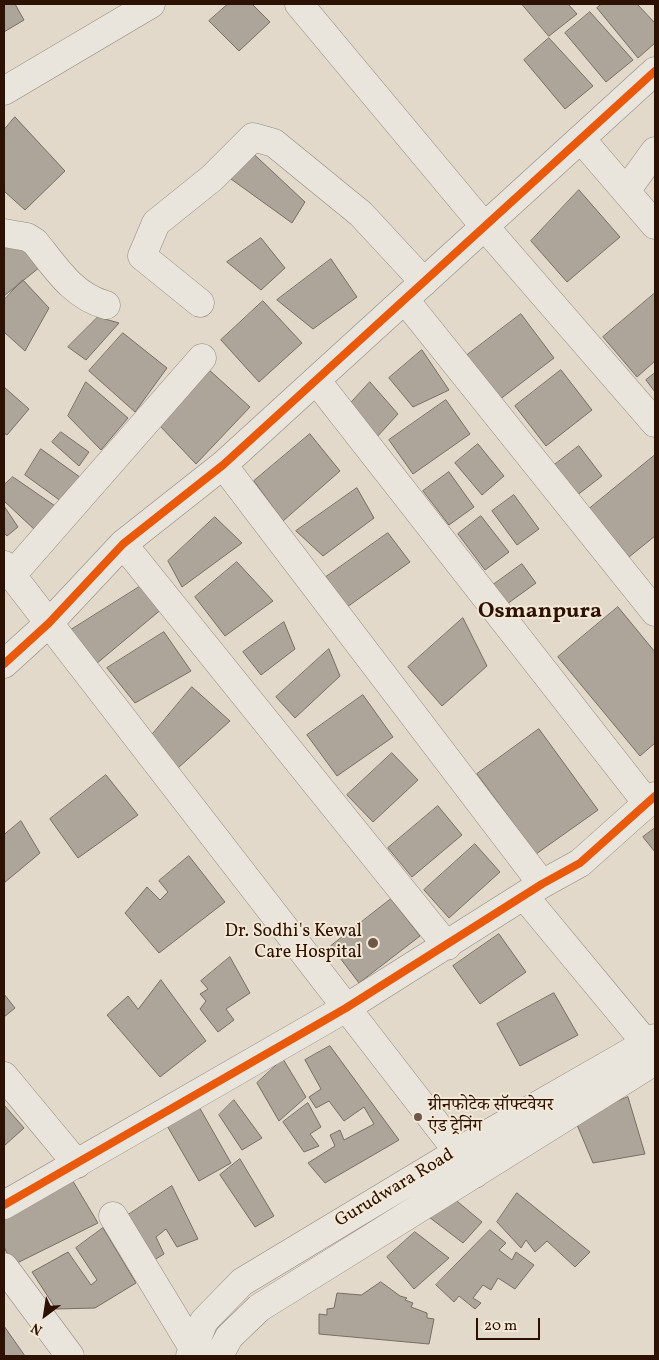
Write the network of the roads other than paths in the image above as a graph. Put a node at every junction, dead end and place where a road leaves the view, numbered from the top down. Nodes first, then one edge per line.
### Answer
1 (152, 4) edge
2 (299, 4) edge
3 (655, 72) edge
4 (4, 92) edge
5 (580, 140) junction
6 (655, 151) edge
7 (626, 191) junction
8 (655, 225) edge
9 (484, 227) junction
10 (4, 233) edge
11 (414, 291) junction
12 (200, 303) dead end
13 (106, 305) dead end
14 (202, 358) dead end
15 (316, 380) junction
16 (655, 422) edge
17 (223, 465) junction
18 (123, 544) junction
19 (8, 570) edge
20 (655, 612) edge
21 (49, 623) junction
22 (4, 664) edge
23 (651, 800) edge
24 (534, 891) junction
25 (447, 946) junction
26 (346, 1008) junction
27 (653, 1049) edge
28 (4, 1076) edge
29 (457, 1152) junction
30 (76, 1164) junction
31 (475, 1174) junction
32 (4, 1206) edge
33 (113, 1216) dead end
34 (4, 1267) edge
35 (192, 1352) edge
36 (70, 1356) edge
37 (219, 1356) edge

1 - 4 street
2 - 9 street
3 - 5 street
5 - 7 street
5 - 9 street
6 - 7 street
7 - 8 street
9 - 11 street
9 - 16 street
10 - 13 street
11 - 12 street
11 - 15 street
11 - 20 street
14 - 19 street
15 - 17 street
15 - 23 street
17 - 18 street
17 - 24 street
18 - 21 street
18 - 25 street
19 - 21 street
21 - 22 street
21 - 26 street
23 - 24 street
24 - 25 street
24 - 27 street
25 - 26 street
26 - 29 street
26 - 30 street
27 - 29 street, Gurudwara Road
27 - 31 street
28 - 30 street
29 - 31 street
29 - 35 street, Gurudwara Road
30 - 32 street
31 - 37 street
33 - 35 street
34 - 36 street

